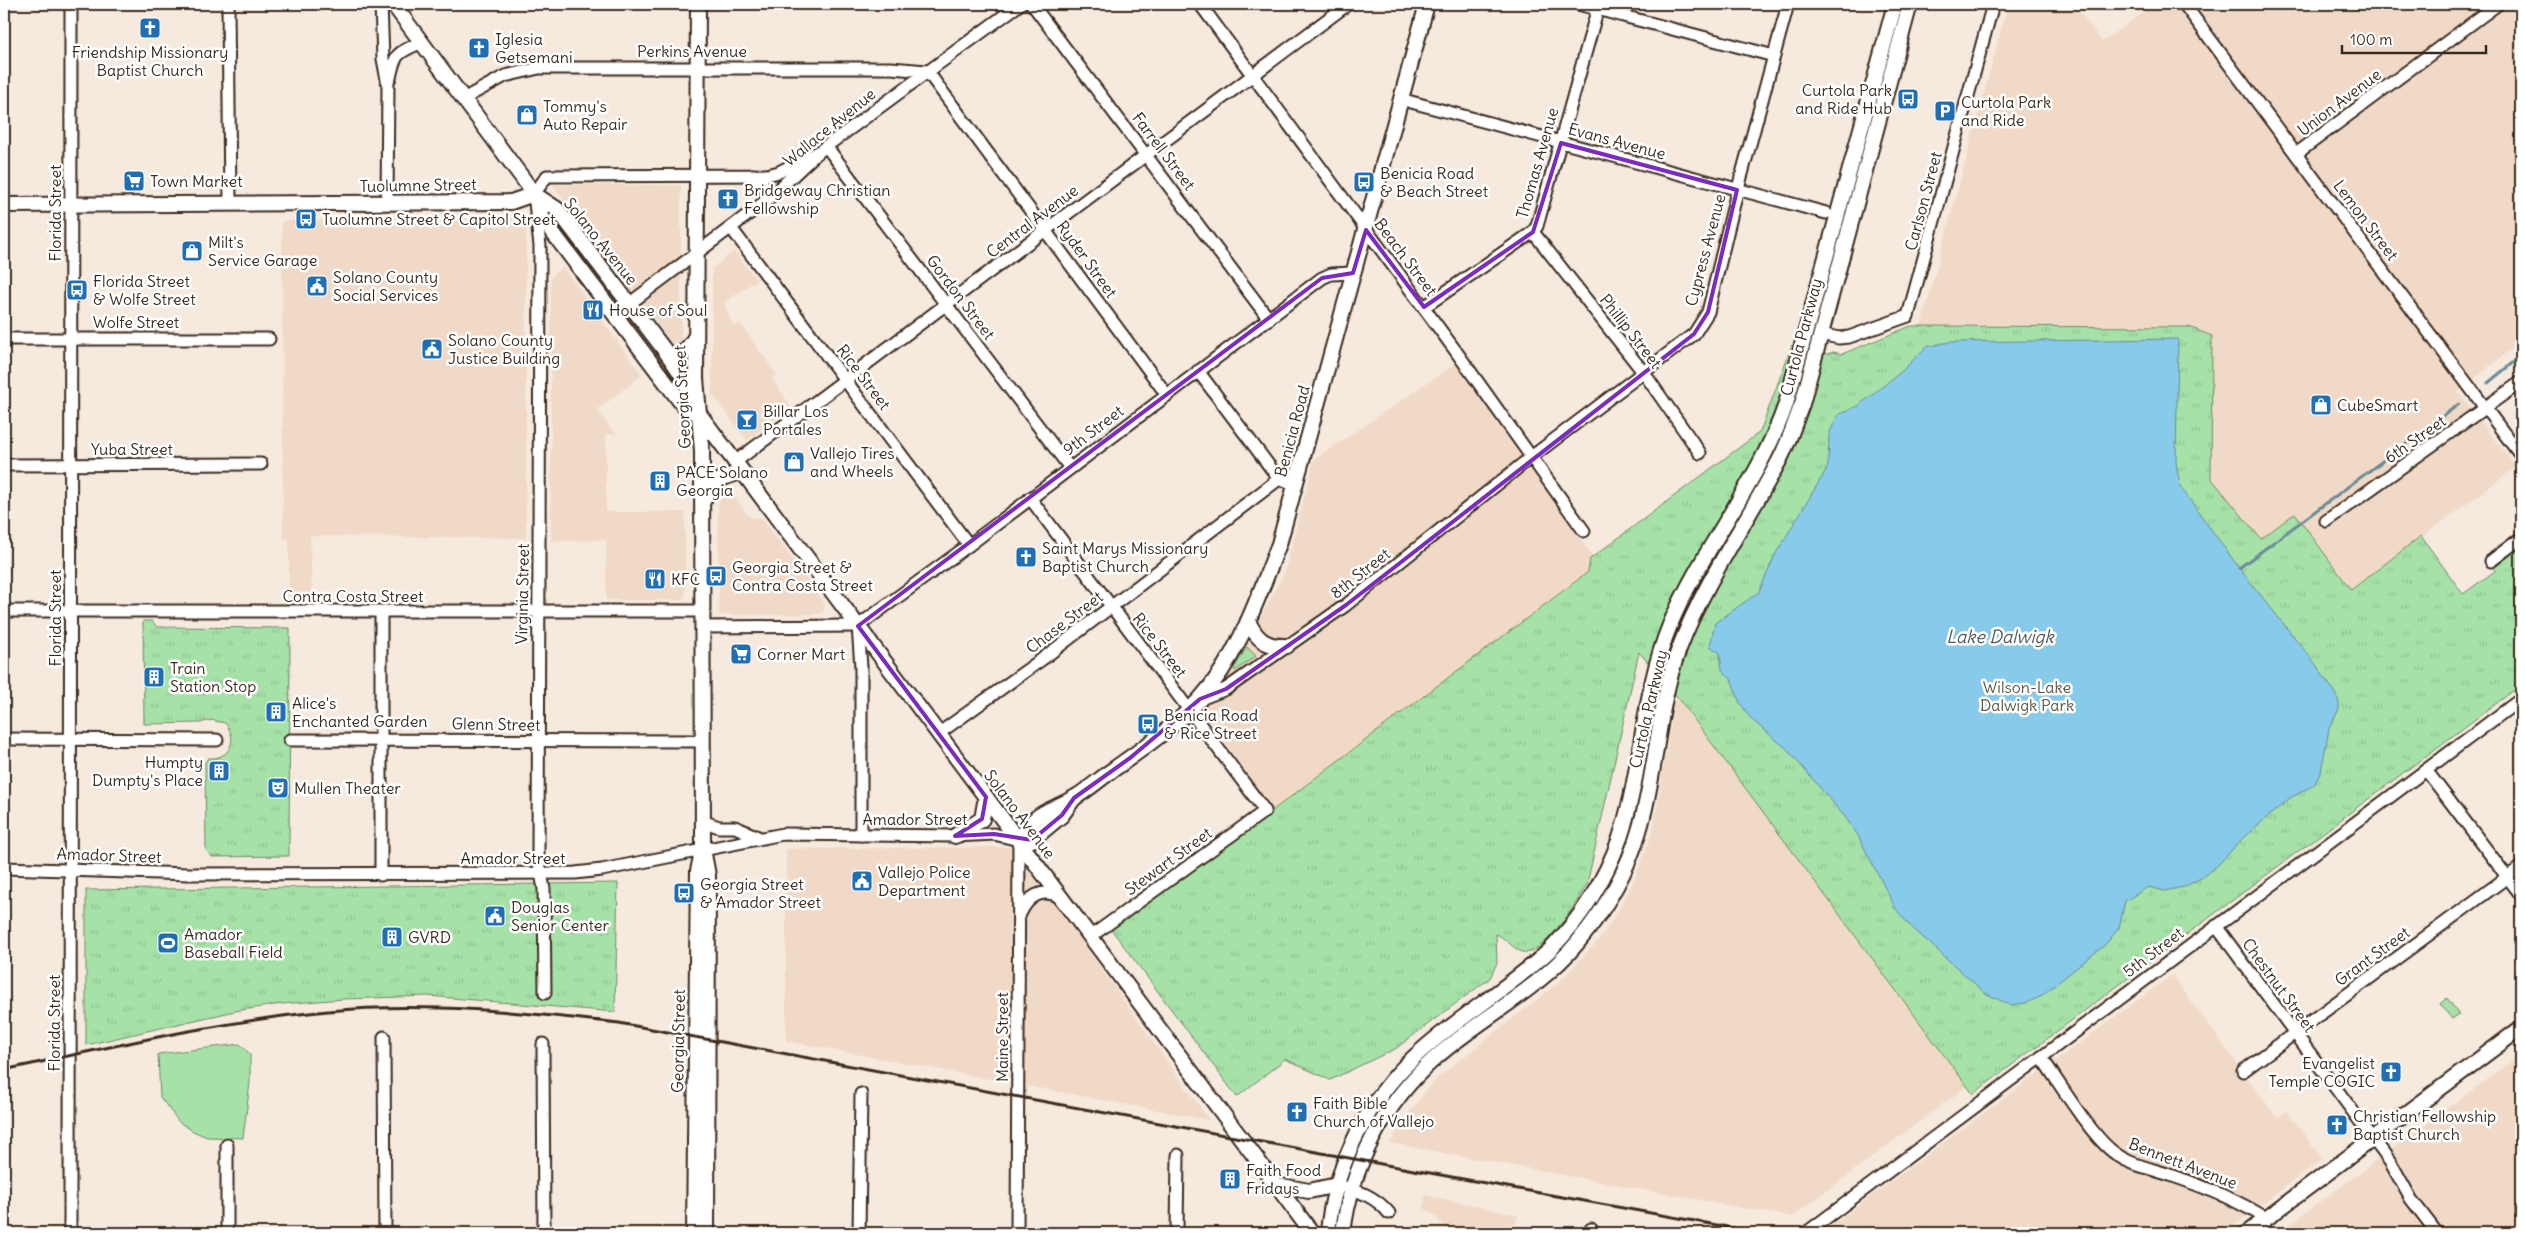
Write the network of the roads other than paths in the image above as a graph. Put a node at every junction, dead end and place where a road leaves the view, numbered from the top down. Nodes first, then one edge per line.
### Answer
1 (71, 4) edge
2 (228, 4) edge
3 (381, 4) edge
4 (393, 4) edge
5 (698, 4) edge
6 (1020, 4) edge
7 (1032, 4) edge
8 (1200, 4) edge
9 (1348, 4) edge
10 (1427, 4) edge
11 (1578, 4) edge
12 (1788, 4) edge
13 (1895, 4) edge
14 (1910, 4) edge
15 (1993, 4) edge
16 (2184, 4) edge
17 (2498, 4) edge
18 (1599, 6) edge
19 (422, 42) junction
20 (1774, 56) junction
21 (698, 67) junction
22 (927, 71) junction
23 (1252, 76) junction
24 (388, 85) junction
25 (463, 99) junction
26 (1400, 99) junction
27 (1561, 143) junction
28 (822, 149) junction
29 (2296, 154) junction
30 (1146, 155) junction
31 (698, 176) junction
32 (753, 176) junction
33 (1738, 190) junction
34 (534, 194) junction
35 (766, 201) junction
36 (230, 203) junction
37 (387, 203) junction
38 (4, 205) edge
39 (71, 205) junction
40 (1826, 213) dead end
41 (731, 228) junction
42 (1046, 230) junction
43 (1366, 230) junction
44 (1533, 232) junction
45 (698, 253) junction
46 (1353, 273) junction
47 (1814, 303) junction
48 (630, 304) junction
49 (946, 305) junction
50 (1424, 307) junction
51 (612, 312) junction
52 (1269, 319) junction
53 (1820, 334) junction
54 (696, 336) junction
55 (71, 338) junction
56 (4, 339) edge
57 (269, 339) dead end
58 (669, 356) junction
59 (1198, 371) junction
60 (1644, 373) junction
61 (846, 379) junction
62 (2521, 382) edge
63 (1167, 395) junction
64 (2486, 409) junction
65 (700, 415) junction
66 (1700, 454) dead end
67 (2521, 456) edge
68 (1530, 458) junction
69 (261, 464) dead end
70 (4, 465) edge
71 (71, 465) junction
72 (738, 467) junction
73 (1070, 468) junction
74 (1278, 480) junction
75 (1296, 484) junction
76 (1030, 498) junction
77 (702, 502) junction
78 (2326, 521) dead end
79 (1584, 531) dead end
80 (2521, 538) edge
81 (969, 545) junction
82 (2491, 561) dead end
83 (1111, 608) junction
84 (4, 611) edge
85 (71, 611) junction
86 (702, 611) junction
87 (381, 612) junction
88 (538, 612) junction
89 (1248, 621) junction
90 (858, 626) junction
91 (702, 627) junction
92 (1287, 646) junction
93 (1200, 699) junction
94 (2521, 699) edge
95 (1190, 709) junction
96 (938, 734) junction
97 (71, 738) junction
98 (4, 739) edge
99 (217, 740) dead end
100 (290, 740) dead end
101 (381, 740) junction
102 (538, 741) junction
103 (702, 741) junction
104 (2426, 770) junction
105 (986, 797) junction
106 (1265, 811) joint
107 (702, 821) junction
108 (861, 835) junction
109 (955, 836) junction
110 (758, 837) junction
111 (1018, 840) junction
112 (703, 849) junction
113 (2521, 867) edge
114 (4, 868) edge
115 (70, 870) junction
116 (541, 874) junction
117 (381, 875) junction
118 (2508, 877) junction
119 (2521, 895) edge
120 (1060, 897) junction
121 (1018, 918) junction
122 (2216, 926) junction
123 (1090, 937) junction
124 (545, 993) dead end
125 (2521, 1028) edge
126 (2294, 1033) junction
127 (384, 1037) dead end
128 (543, 1044) dead end
129 (2041, 1057) junction
130 (2243, 1071) dead end
131 (860, 1094) dead end
132 (2373, 1139) junction
133 (227, 1145) dead end
134 (1178, 1155) dead end
135 (1276, 1185) junction
136 (1337, 1185) junction
137 (1352, 1189) junction
138 (1390, 1213) dead end
139 (2267, 1219) junction
140 (70, 1233) edge
141 (227, 1233) edge
142 (386, 1233) edge
143 (544, 1233) edge
144 (694, 1233) edge
145 (707, 1233) edge
146 (859, 1233) edge
147 (1017, 1233) edge
148 (1177, 1233) edge
149 (1312, 1233) edge
150 (1328, 1233) edge
151 (1343, 1233) edge
152 (1806, 1233) edge
153 (2247, 1233) edge
154 (2437, 1233) edge

1 - 39 street, Florida Street
2 - 36 street
3 - 24 street
4 - 19 main road, Solano Avenue
5 - 21 main road, Georgia Street
6 - 22 street, Wallace Avenue
7 - 30 street, Farrell Street
8 - 23 street, Beach Street
9 - 23 street, Central Avenue
10 - 26 main road, Benicia Road
11 - 18 street
12 - 20 street, Cypress Avenue
13 - 47 main road, Curtola Parkway
14 - 53 main road, Curtola Parkway
15 - 53 street, Carlson Street
16 - 29 street, Lemon Street
17 - 29 street, Union Avenue
18 - 20 street
18 - 27 street, Thomas Avenue
19 - 24 street
19 - 25 main road, Solano Avenue
20 - 33 street, Cypress Avenue
21 - 22 street, Perkins Avenue
21 - 25 street, Perkins Avenue
21 - 31 main road, Georgia Street
22 - 28 street, Wallace Avenue
22 - 42 street, Ryder Street
23 - 30 street, Central Avenue
23 - 43 street, Beach Street
24 - 37 street
25 - 34 main road, Solano Avenue
26 - 27 street, Evans Avenue
26 - 43 main road, Benicia Road
27 - 33 street, Evans Avenue
27 - 44 street, Thomas Avenue
28 - 32 street
28 - 35 street, Wallace Avenue
28 - 49 street, Gordon Street
29 - 64 street, Lemon Street
30 - 42 street, Central Avenue
30 - 52 street, Farrell Street
31 - 32 street
31 - 34 street
31 - 45 main road, Georgia Street
32 - 35 street
33 - 40 street, Evans Avenue
33 - 60 street, Cypress Avenue
34 - 37 main road, Tuolumne Street
34 - 48 main road, Solano Avenue
34 - 51 main road, Solano Avenue
34 - 88 street, Virginia Street
35 - 41 street, Wallace Avenue
36 - 37 main road, Tuolumne Street
36 - 39 main road, Tuolumne Street
38 - 39 main road, Tuolumne Street
39 - 55 street, Florida Street
41 - 45 street, Wallace Avenue
41 - 61 street, Rice Street
42 - 49 street, Central Avenue
42 - 63 street, Ryder Street
43 - 46 main road, Benicia Road
43 - 50 street, Beach Street
44 - 50 street, Thomas Avenue
44 - 60 street, Phillip Street
45 - 48 street, Wallace Avenue
45 - 54 main road, Georgia Street
46 - 52 street, 9th Street
46 - 75 main road, Benicia Road
47 - 53 main road
47 - 136 main road, Curtola Parkway
48 - 51 street, Wallace Avenue
48 - 58 main road, Solano Avenue
49 - 61 street, Central Avenue
49 - 73 street, Gordon Street
50 - 68 street, Beach Street
51 - 65 main road, Solano Avenue
52 - 59 street, 9th Street
53 - 137 main road, Curtola Parkway
54 - 58 main road
54 - 65 main road, Georgia Street
55 - 56 street, Wolfe Street
55 - 57 street, Wolfe Street
55 - 71 street, Florida Street
58 - 65 main road, Solano Avenue
59 - 63 street, 9th Street
59 - 74 street
60 - 66 street, Phillip Street
60 - 68 street, Cypress Avenue
61 - 72 street, Central Avenue
61 - 81 street, Rice Street
62 - 64 street, 6th Street
63 - 73 street, 9th Street
64 - 67 street, Lemon Street
64 - 78 street, 6th Street
65 - 72 main road, Solano Avenue
65 - 77 main road, Georgia Street
68 - 79 street, Beach Street
68 - 92 street, 8th Street
69 - 71 street, Yuba Street
70 - 71 street, Yuba Street
71 - 85 street, Florida Street
72 - 77 main road
72 - 90 main road, Solano Avenue
73 - 76 street, 9th Street
74 - 75 street
74 - 83 street, Chase Street
75 - 89 main road, Benicia Road
76 - 81 street, 9th Street
76 - 83 street, Rice Street
77 - 86 main road, Georgia Street
80 - 82 street
81 - 90 street, 9th Street
83 - 95 street, Rice Street
83 - 96 street, Chase Street
84 - 85 street, Contra Costa Street
85 - 87 street, Contra Costa Street
85 - 97 street, Florida Street
86 - 88 street, Contra Costa Street
86 - 91 main road, Georgia Street
87 - 88 street, Contra Costa Street
87 - 101 street
88 - 102 street, Virginia Street
89 - 92 main road
89 - 93 main road, Benicia Road
90 - 91 street
90 - 96 main road, Solano Avenue
90 - 108 street
91 - 103 main road, Georgia Street
92 - 93 street, 8th Street
93 - 95 main road, Benicia Road
94 - 104 street, 5th Street
95 - 106 street, Rice Street
95 - 111 main road, Benicia Road
96 - 105 main road, Solano Avenue
97 - 98 street
97 - 99 street
97 - 115 street, Florida Street
100 - 101 street, Glenn Street
101 - 102 street, Glenn Street
101 - 117 street
102 - 103 street, Glenn Street
102 - 116 street, Virginia Street
103 - 107 main road, Georgia Street
104 - 118 street
104 - 122 street, 5th Street
105 - 109 main road
105 - 111 main road, Solano Avenue
106 - 123 street, Stewart Street
107 - 110 street
107 - 112 main road, Georgia Street
108 - 109 street, Amador Street
108 - 110 street, Amador Street
109 - 111 street, Amador Street
110 - 112 street, Amador Street
111 - 120 main road, Solano Avenue
111 - 121 street, Maine Street
112 - 116 street, Amador Street
112 - 144 main road, Georgia Street
112 - 145 main road, Georgia Street
113 - 118 street, Grant Street
114 - 115 street, Amador Street
115 - 117 street, Amador Street
115 - 140 street, Florida Street
116 - 117 street, Amador Street
116 - 124 street, Virginia Street
118 - 119 street
118 - 126 street, Grant Street
120 - 121 street
120 - 123 main road, Solano Avenue
121 - 147 street, Maine Street
122 - 126 street, Chestnut Street
122 - 129 street, 5th Street
123 - 135 main road, Solano Avenue
125 - 132 main road
126 - 130 street, Grant Street
126 - 132 street, Chestnut Street
127 - 142 street
128 - 143 street
129 - 139 street, Bennett Avenue
129 - 152 street, 5th Street
131 - 146 street
132 - 139 main road
132 - 154 street, Chestnut Street
133 - 141 street
134 - 148 street
135 - 136 main road
135 - 149 main road, Solano Avenue
136 - 137 street
136 - 150 main road, Curtola Parkway
137 - 138 street
137 - 151 main road, Curtola Parkway
139 - 153 main road

